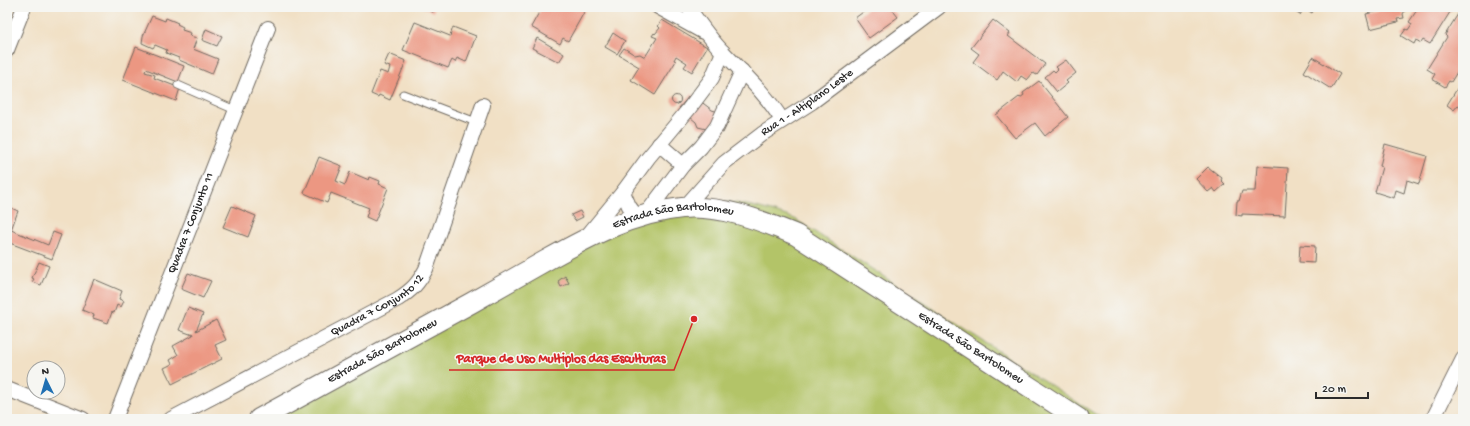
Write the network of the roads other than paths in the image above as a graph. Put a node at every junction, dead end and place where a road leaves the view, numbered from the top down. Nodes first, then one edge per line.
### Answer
1 (24, 7) edge
2 (658, 7) edge
3 (688, 7) edge
4 (939, 7) edge
5 (268, 28) dead end
6 (706, 34) junction
7 (8, 43) edge
8 (723, 52) junction
9 (742, 71) junction
10 (178, 84) dead end
11 (403, 94) dead end
12 (483, 106) dead end
13 (235, 110) junction
14 (782, 120) junction
15 (476, 122) junction
16 (660, 144) junction
17 (683, 165) junction
18 (623, 192) junction
19 (684, 208) junction
20 (642, 216) junction
21 (584, 239) junction
22 (1463, 359) edge
23 (7, 389) edge
24 (83, 419) edge
25 (115, 419) edge
26 (171, 419) edge
27 (259, 419) edge
28 (1079, 419) edge
29 (1434, 419) edge

1 - 7 street
2 - 6 street
3 - 6 street
4 - 14 street, Rua 1 - Altiplano Leste
5 - 13 street, Quadra 7 Conjunto 11
6 - 8 street
8 - 9 street
8 - 16 street
9 - 14 street
9 - 17 street
10 - 13 lane
11 - 15 lane
12 - 15 street, Quadra 7 Conjunto 12
13 - 25 street, Quadra 7 Conjunto 11
14 - 19 street, Rua 1 - Altiplano Leste
15 - 26 street, Quadra 7 Conjunto 12
16 - 17 street
16 - 18 street
17 - 20 street
18 - 20 street
18 - 21 street
19 - 20 street, Estrada São Bartolomeu
19 - 28 street, Estrada São Bartolomeu
20 - 21 street, Estrada São Bartolomeu
21 - 27 street, Estrada São Bartolomeu
22 - 29 street
23 - 24 street

